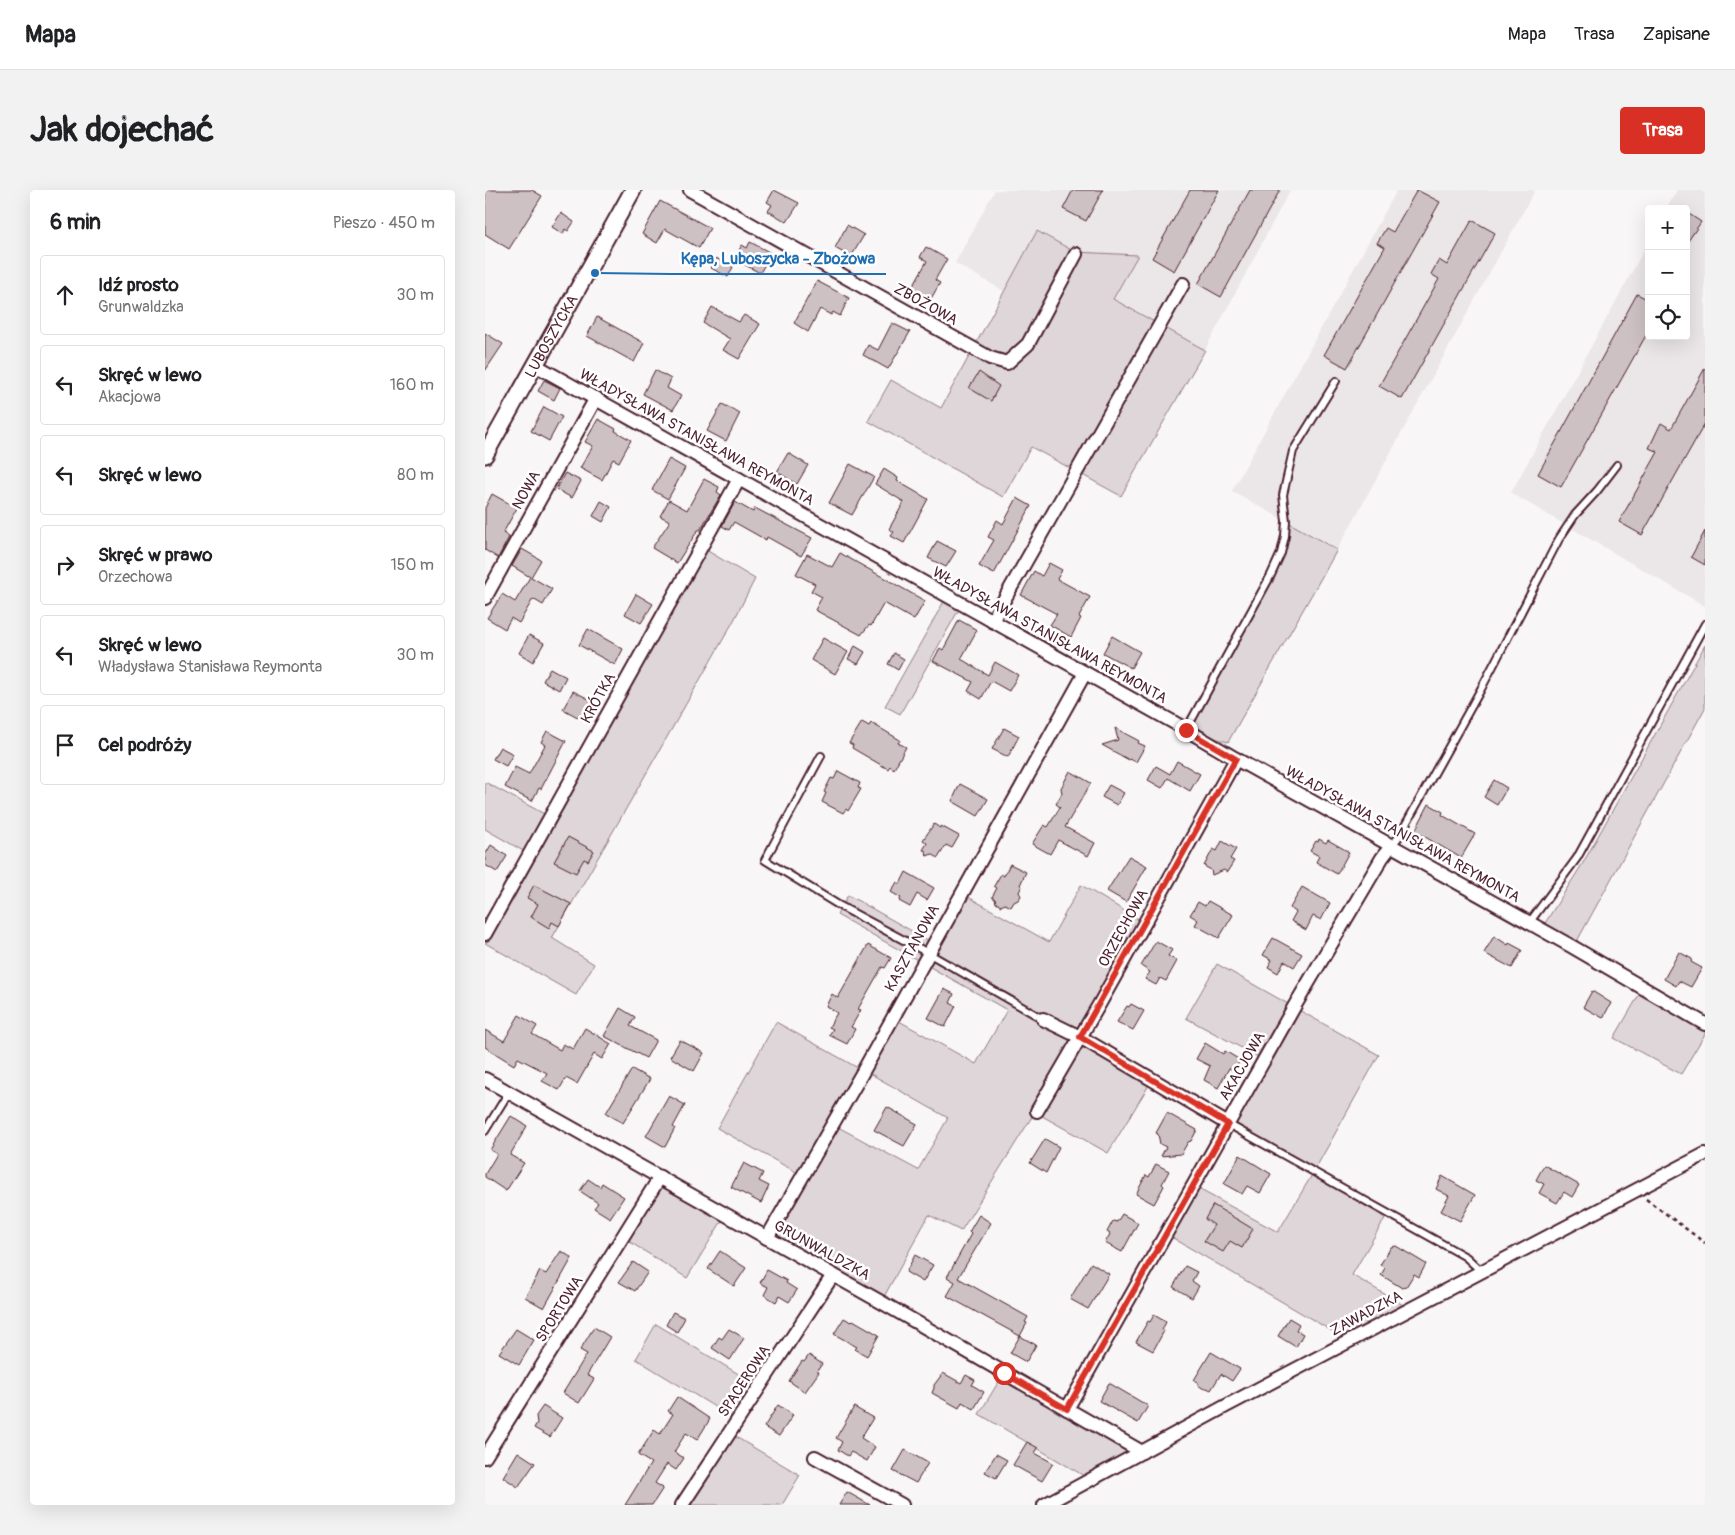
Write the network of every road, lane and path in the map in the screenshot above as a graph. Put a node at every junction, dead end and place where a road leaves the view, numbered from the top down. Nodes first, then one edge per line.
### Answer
1 (689, 190) edge
2 (630, 191) edge
3 (1077, 254) dead end
4 (1183, 284) dead end
5 (535, 365) junction
6 (1336, 381) dead end
7 (597, 398) junction
8 (485, 455) edge
9 (1617, 465) dead end
10 (739, 479) junction
11 (485, 598) edge
12 (992, 621) junction
13 (1705, 624) edge
14 (1085, 673) junction
15 (1186, 730) junction
16 (821, 756) dead end
17 (1236, 759) junction
18 (1391, 846) junction
19 (1529, 923) junction
20 (485, 934) edge
21 (928, 954) junction
22 (1043, 1019) joint
23 (1705, 1024) edge
24 (1080, 1037) junction
25 (485, 1079) edge
26 (509, 1092) junction
27 (1037, 1112) dead end
28 (1228, 1124) junction
29 (485, 1131) edge
30 (1705, 1154) edge
31 (660, 1177) junction
32 (1635, 1190) junction
33 (767, 1238) junction
34 (1705, 1243) edge
35 (1481, 1271) junction
36 (833, 1276) junction
37 (1067, 1409) junction
38 (1142, 1452) junction
39 (485, 1457) edge
40 (815, 1457) dead end
41 (682, 1505) edge
42 (902, 1505) edge
43 (1044, 1505) edge

1 - 3 street, ZBOŻOWA
2 - 5 street, LUBOSZYCKA
4 - 12 street
5 - 7 street, WŁADYSŁAWA STANISŁAWA REYMONTA
5 - 8 street, LUBOSZYCKA
6 - 15 lane
7 - 10 street, WŁADYSŁAWA STANISŁAWA REYMONTA
7 - 11 street, NOWA
9 - 18 lane
10 - 12 street, WŁADYSŁAWA STANISŁAWA REYMONTA
10 - 20 street, KRÓTKA
12 - 14 street, WŁADYSŁAWA STANISŁAWA REYMONTA
13 - 19 lane
14 - 15 street, WŁADYSŁAWA STANISŁAWA REYMONTA
14 - 21 street, KASZTANOWA
15 - 17 street, WŁADYSŁAWA STANISŁAWA REYMONTA
16 - 21 lane
17 - 18 street, WŁADYSŁAWA STANISŁAWA REYMONTA
17 - 24 street, ORZECHOWA
18 - 19 street, WŁADYSŁAWA STANISŁAWA REYMONTA
18 - 28 street, AKACJOWA
19 - 23 street, WŁADYSŁAWA STANISŁAWA REYMONTA
21 - 22 lane
21 - 33 street, KASZTANOWA
22 - 24 street
24 - 27 street, ORZECHOWA
24 - 28 street
25 - 26 street, GRUNWALDZKA
26 - 29 lane
26 - 31 street, GRUNWALDZKA
28 - 35 lane
28 - 37 street, AKACJOWA
30 - 32 street, ZAWADZKA
31 - 33 street, GRUNWALDZKA
31 - 39 street, SPORTOWA
32 - 34 path
32 - 35 street, ZAWADZKA
33 - 36 street, GRUNWALDZKA
35 - 38 street, ZAWADZKA
36 - 37 street, GRUNWALDZKA
36 - 41 street, SPACEROWA
37 - 38 street, GRUNWALDZKA
38 - 43 street, ZAWADZKA
40 - 42 street

